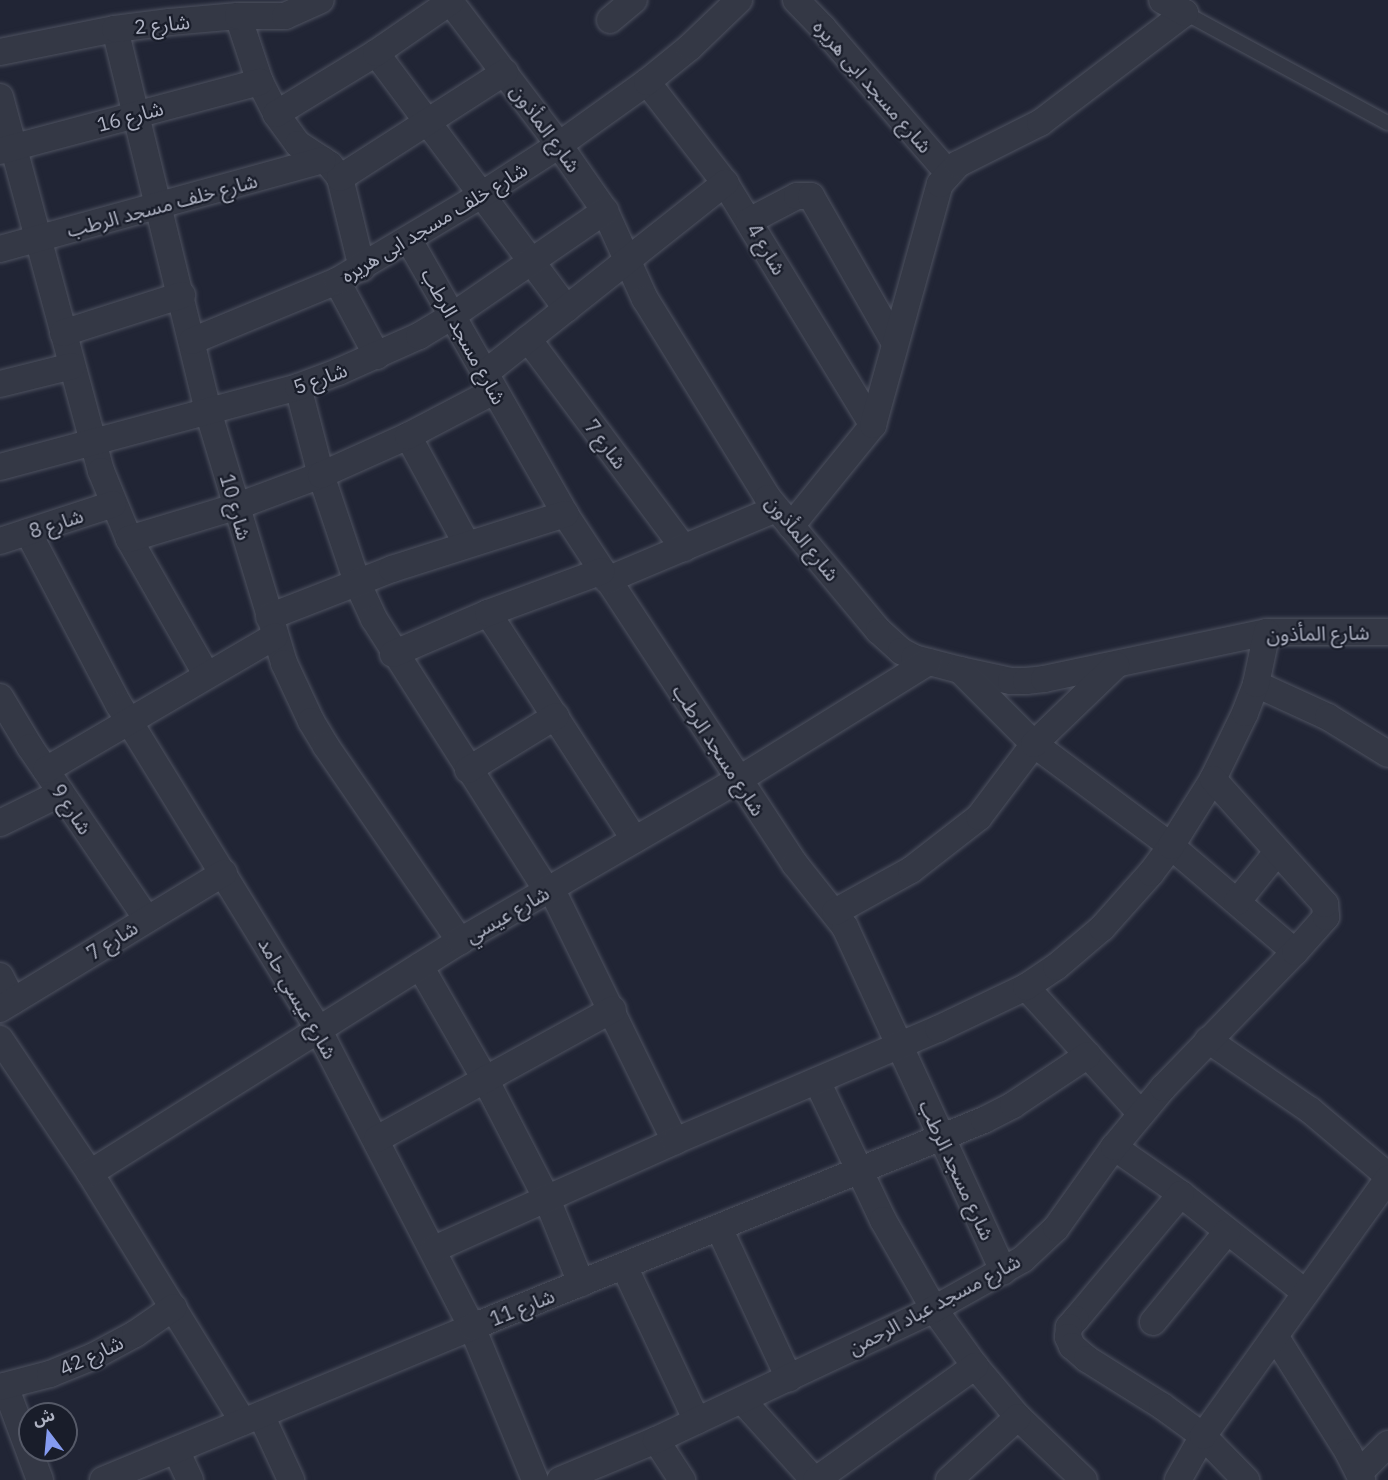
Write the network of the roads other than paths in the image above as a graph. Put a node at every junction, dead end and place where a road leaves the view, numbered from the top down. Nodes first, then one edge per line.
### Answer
1 (321, 0) edge
2 (634, 0) edge
3 (739, 0) edge
4 (796, 0) edge
5 (1162, 0) edge
6 (449, 1) edge
7 (274, 8) edge
8 (1185, 13) junction
9 (238, 16) junction
10 (610, 20) dead end
11 (115, 30) junction
12 (0, 52) edge
13 (376, 53) junction
14 (505, 72) junction
15 (260, 82) junction
16 (647, 82) junction
17 (0, 97) edge
18 (136, 114) junction
19 (276, 114) junction
20 (426, 120) junction
21 (1388, 123) edge
22 (559, 145) junction
23 (7, 149) edge
24 (331, 169) junction
25 (948, 174) junction
26 (725, 183) junction
27 (483, 194) junction
28 (159, 207) junction
29 (605, 211) junction
30 (749, 221) junction
31 (40, 239) junction
32 (409, 240) junction
33 (0, 249) edge
34 (628, 260) junction
35 (532, 261) junction
36 (362, 268) junction
37 (337, 281) junction
38 (182, 295) junction
39 (567, 309) junction
40 (452, 316) junction
41 (63, 333) junction
42 (528, 339) junction
43 (192, 341) junction
44 (895, 344) junction
45 (377, 356) junction
46 (72, 366) junction
47 (489, 382) junction
48 (0, 384) edge
49 (298, 387) junction
50 (208, 411) junction
51 (873, 425) junction
52 (408, 436) junction
53 (91, 442) junction
54 (0, 466) edge
55 (321, 475) junction
56 (113, 504) junction
57 (235, 507) junction
58 (565, 514) junction
59 (784, 517) junction
60 (28, 532) junction
61 (129, 539) junction
62 (0, 541) edge
63 (466, 543) junction
64 (684, 548) junction
65 (604, 576) junction
66 (357, 582) junction
67 (488, 613) junction
68 (272, 626) junction
69 (1267, 632) junction
70 (1388, 632) edge
71 (393, 654) junction
72 (928, 662) junction
73 (1116, 664) junction
74 (960, 670) junction
75 (206, 674) junction
76 (1256, 684) junction
77 (0, 697) edge
78 (556, 716) junction
79 (129, 722) junction
80 (1034, 744) junction
81 (1388, 754) edge
82 (46, 770) junction
83 (468, 770) junction
84 (1213, 779) junction
85 (738, 780) junction
86 (61, 793) junction
87 (0, 824) edge
88 (635, 840) junction
89 (1171, 846) junction
90 (1277, 852) junction
91 (224, 873) junction
92 (549, 890) junction
93 (1237, 902) junction
94 (836, 912) junction
95 (147, 919) junction
96 (460, 941) junction
97 (1295, 952) junction
98 (420, 966) junction
99 (0, 976) edge
100 (1026, 987) junction
101 (7, 1005) edge
102 (613, 1009) junction
103 (318, 1029) junction
104 (0, 1040) edge
105 (1208, 1040) junction
106 (900, 1045) junction
107 (1088, 1055) junction
108 (485, 1079) junction
109 (817, 1081) junction
110 (1141, 1114) junction
111 (942, 1136) junction
112 (377, 1138) junction
113 (675, 1141) junction
114 (1114, 1148) junction
115 (860, 1171) junction
116 (90, 1173) junction
117 (1388, 1178) edge
118 (1181, 1194) junction
119 (547, 1199) junction
120 (719, 1228) junction
121 (1227, 1232) junction
122 (434, 1250) junction
123 (624, 1266) junction
124 (1004, 1271) junction
125 (581, 1283) junction
126 (1306, 1293) junction
127 (174, 1307) junction
128 (934, 1309) junction
129 (1152, 1322) dead end
130 (472, 1327) junction
131 (1275, 1336) junction
132 (975, 1366) junction
133 (789, 1378) junction
134 (2, 1386) edge
135 (742, 1400) junction
136 (1018, 1417) junction
137 (252, 1418) junction
138 (697, 1421) junction
139 (1203, 1436) junction
140 (656, 1440) junction
141 (1388, 1444) edge
142 (176, 1450) junction
143 (1361, 1477) edge
144 (40, 1480) edge
145 (103, 1480) edge
146 (190, 1480) edge
147 (291, 1480) edge
148 (536, 1480) edge
149 (560, 1480) edge
150 (682, 1480) edge
151 (815, 1480) edge
152 (949, 1480) edge
153 (1084, 1480) edge
154 (1178, 1480) edge
155 (1246, 1480) edge

1 - 7 street, شارع 2
2 - 10 street
3 - 16 street, شارع خلف مسجد ابى هريره
4 - 25 street, شارع مسجد ابى هريره
5 - 8 street
6 - 13 street
6 - 14 street, شارع المأذون
7 - 9 street, شارع 2
8 - 21 lane
8 - 25 street
9 - 11 street, شارع 2
9 - 15 street
11 - 12 street, شارع 2
11 - 18 street, شارع 10
13 - 19 street
13 - 20 street
14 - 20 street, شارع خلف مسجد الرطب
14 - 22 street, شارع المأذون
15 - 18 street, شارع 16
15 - 19 street
16 - 22 street, شارع خلف مسجد ابى هريره
16 - 26 street, شارع 4
17 - 23 street
18 - 23 street, شارع 16
18 - 28 street, شارع 10
19 - 24 street
20 - 24 street, شارع خلف مسجد الرطب
20 - 27 street
22 - 27 street, شارع خلف مسجد ابى هريره
22 - 29 street, شارع المأذون
23 - 31 street
24 - 28 street, شارع خلف مسجد الرطب
24 - 36 street
25 - 44 street
26 - 30 street, شارع 4
26 - 34 street
27 - 32 street, شارع خلف مسجد ابى هريره
27 - 35 street
28 - 31 street, شارع خلف مسجد الرطب
28 - 38 street, شارع 10
29 - 34 street, شارع المأذون
29 - 35 street, شارع 5
30 - 44 street
30 - 51 street, شارع 4
31 - 33 street, شارع خلف مسجد الرطب
31 - 41 street
32 - 36 street, شارع خلف مسجد ابى هريره
32 - 40 street, شارع مسجد الرطب
34 - 39 street
34 - 59 street, شارع المأذون
35 - 39 street
35 - 40 street, شارع 5
36 - 37 street, شارع خلف مسجد ابى هريره
37 - 43 street, شارع خلف مسجد ابى هريره
37 - 45 street
38 - 41 street
38 - 43 street, شارع 10
39 - 42 street
40 - 45 street, شارع 5
40 - 47 street, شارع مسجد الرطب
41 - 46 street
42 - 47 street
42 - 64 street, شارع 7
43 - 50 street, شارع 10
44 - 51 street
45 - 49 street, شارع 5
46 - 48 street
46 - 53 street
47 - 52 street
47 - 58 street, شارع مسجد الرطب
49 - 50 street, شارع 5
49 - 55 street
50 - 53 street, شارع 5
50 - 57 street, شارع 10
51 - 59 street
52 - 55 street
52 - 63 street
53 - 54 street, شارع 5
53 - 56 street
55 - 57 street
55 - 66 street
56 - 60 street, شارع 8
56 - 61 street
57 - 61 street
57 - 68 street, شارع 10
58 - 63 street
58 - 65 street, شارع مسجد الرطب
59 - 64 street
59 - 72 street, شارع المأذون
60 - 62 street, شارع 8
60 - 79 street, شارع عيسي حامد
61 - 75 street
63 - 66 street
64 - 65 street
65 - 67 street
65 - 85 street, شارع مسجد الرطب
66 - 68 street
66 - 71 street
67 - 71 street
67 - 78 street
68 - 75 street
68 - 96 street, شارع 10
69 - 70 street, شارع المأذون
69 - 73 street, شارع المأذون
69 - 76 street
71 - 83 street
72 - 74 street, شارع المأذون
72 - 85 street, شارع عيسي
73 - 74 street, شارع المأذون
73 - 80 street
74 - 80 street
75 - 79 street
76 - 81 street
76 - 84 street
77 - 82 street, شارع 9
78 - 83 street
78 - 88 street
79 - 82 street
79 - 91 street, شارع عيسي حامد
80 - 89 street
80 - 94 street
82 - 86 street, شارع 9
83 - 92 street
84 - 89 street
84 - 90 street
85 - 88 street, شارع عيسي
85 - 94 street, شارع مسجد الرطب
86 - 87 street
86 - 95 street, شارع 9
88 - 92 street, شارع عيسي
89 - 93 street
89 - 100 street
90 - 93 street
90 - 97 street, شارع مسجد عباد الرحمن
91 - 95 street, شارع 7
91 - 103 street, شارع عيسي حامد
92 - 96 street, شارع عيسي
92 - 102 street
93 - 97 street
94 - 106 street, شارع مسجد الرطب
95 - 101 street, شارع 7
96 - 98 street, شارع عيسي
97 - 105 street, شارع مسجد عباد الرحمن
98 - 103 street, شارع عيسي
98 - 108 street
99 - 101 street
100 - 106 street
100 - 107 street
102 - 108 street
102 - 113 street
103 - 112 street, شارع عيسي حامد
103 - 116 street, شارع عيسي
104 - 116 street
105 - 110 street, شارع مسجد عباد الرحمن
105 - 117 street
106 - 109 street
106 - 111 street, شارع مسجد الرطب
107 - 110 street
107 - 111 street, شارع 11
108 - 112 street
108 - 119 street
109 - 113 street
109 - 115 street
110 - 114 street, شارع مسجد عباد الرحمن
111 - 115 street, شارع 11
111 - 124 street, شارع مسجد الرطب
112 - 122 street, شارع عيسي حامد
113 - 119 street
114 - 118 street
114 - 124 street, شارع مسجد عباد الرحمن
115 - 120 street, شارع 11
115 - 128 street
116 - 127 street
117 - 126 street
118 - 121 street
118 - 139 street
119 - 122 street
119 - 125 street
120 - 123 street, شارع 11
120 - 133 street
121 - 126 street
121 - 129 street
122 - 130 street, شارع عيسي حامد
123 - 125 street, شارع 11
123 - 138 street
124 - 128 street, شارع مسجد عباد الرحمن
125 - 130 street, شارع 11
126 - 131 street
127 - 134 street, شارع 42
127 - 137 street
128 - 132 street
128 - 133 street, شارع مسجد عباد الرحمن
130 - 137 street, شارع 11
130 - 148 street, شارع عيسي حامد
131 - 139 street
131 - 143 street
132 - 136 street
132 - 151 street
133 - 135 street, شارع مسجد عباد الرحمن
134 - 144 street
135 - 138 street, شارع مسجد عباد الرحمن
135 - 151 street
136 - 152 street
136 - 153 street
137 - 142 street, شارع 11
137 - 147 street
138 - 140 street, شارع مسجد عباد الرحمن
139 - 154 street
139 - 155 street
140 - 149 street, شارع مسجد عباد الرحمن
140 - 150 street
141 - 143 street
142 - 145 street, شارع 11
142 - 146 street

